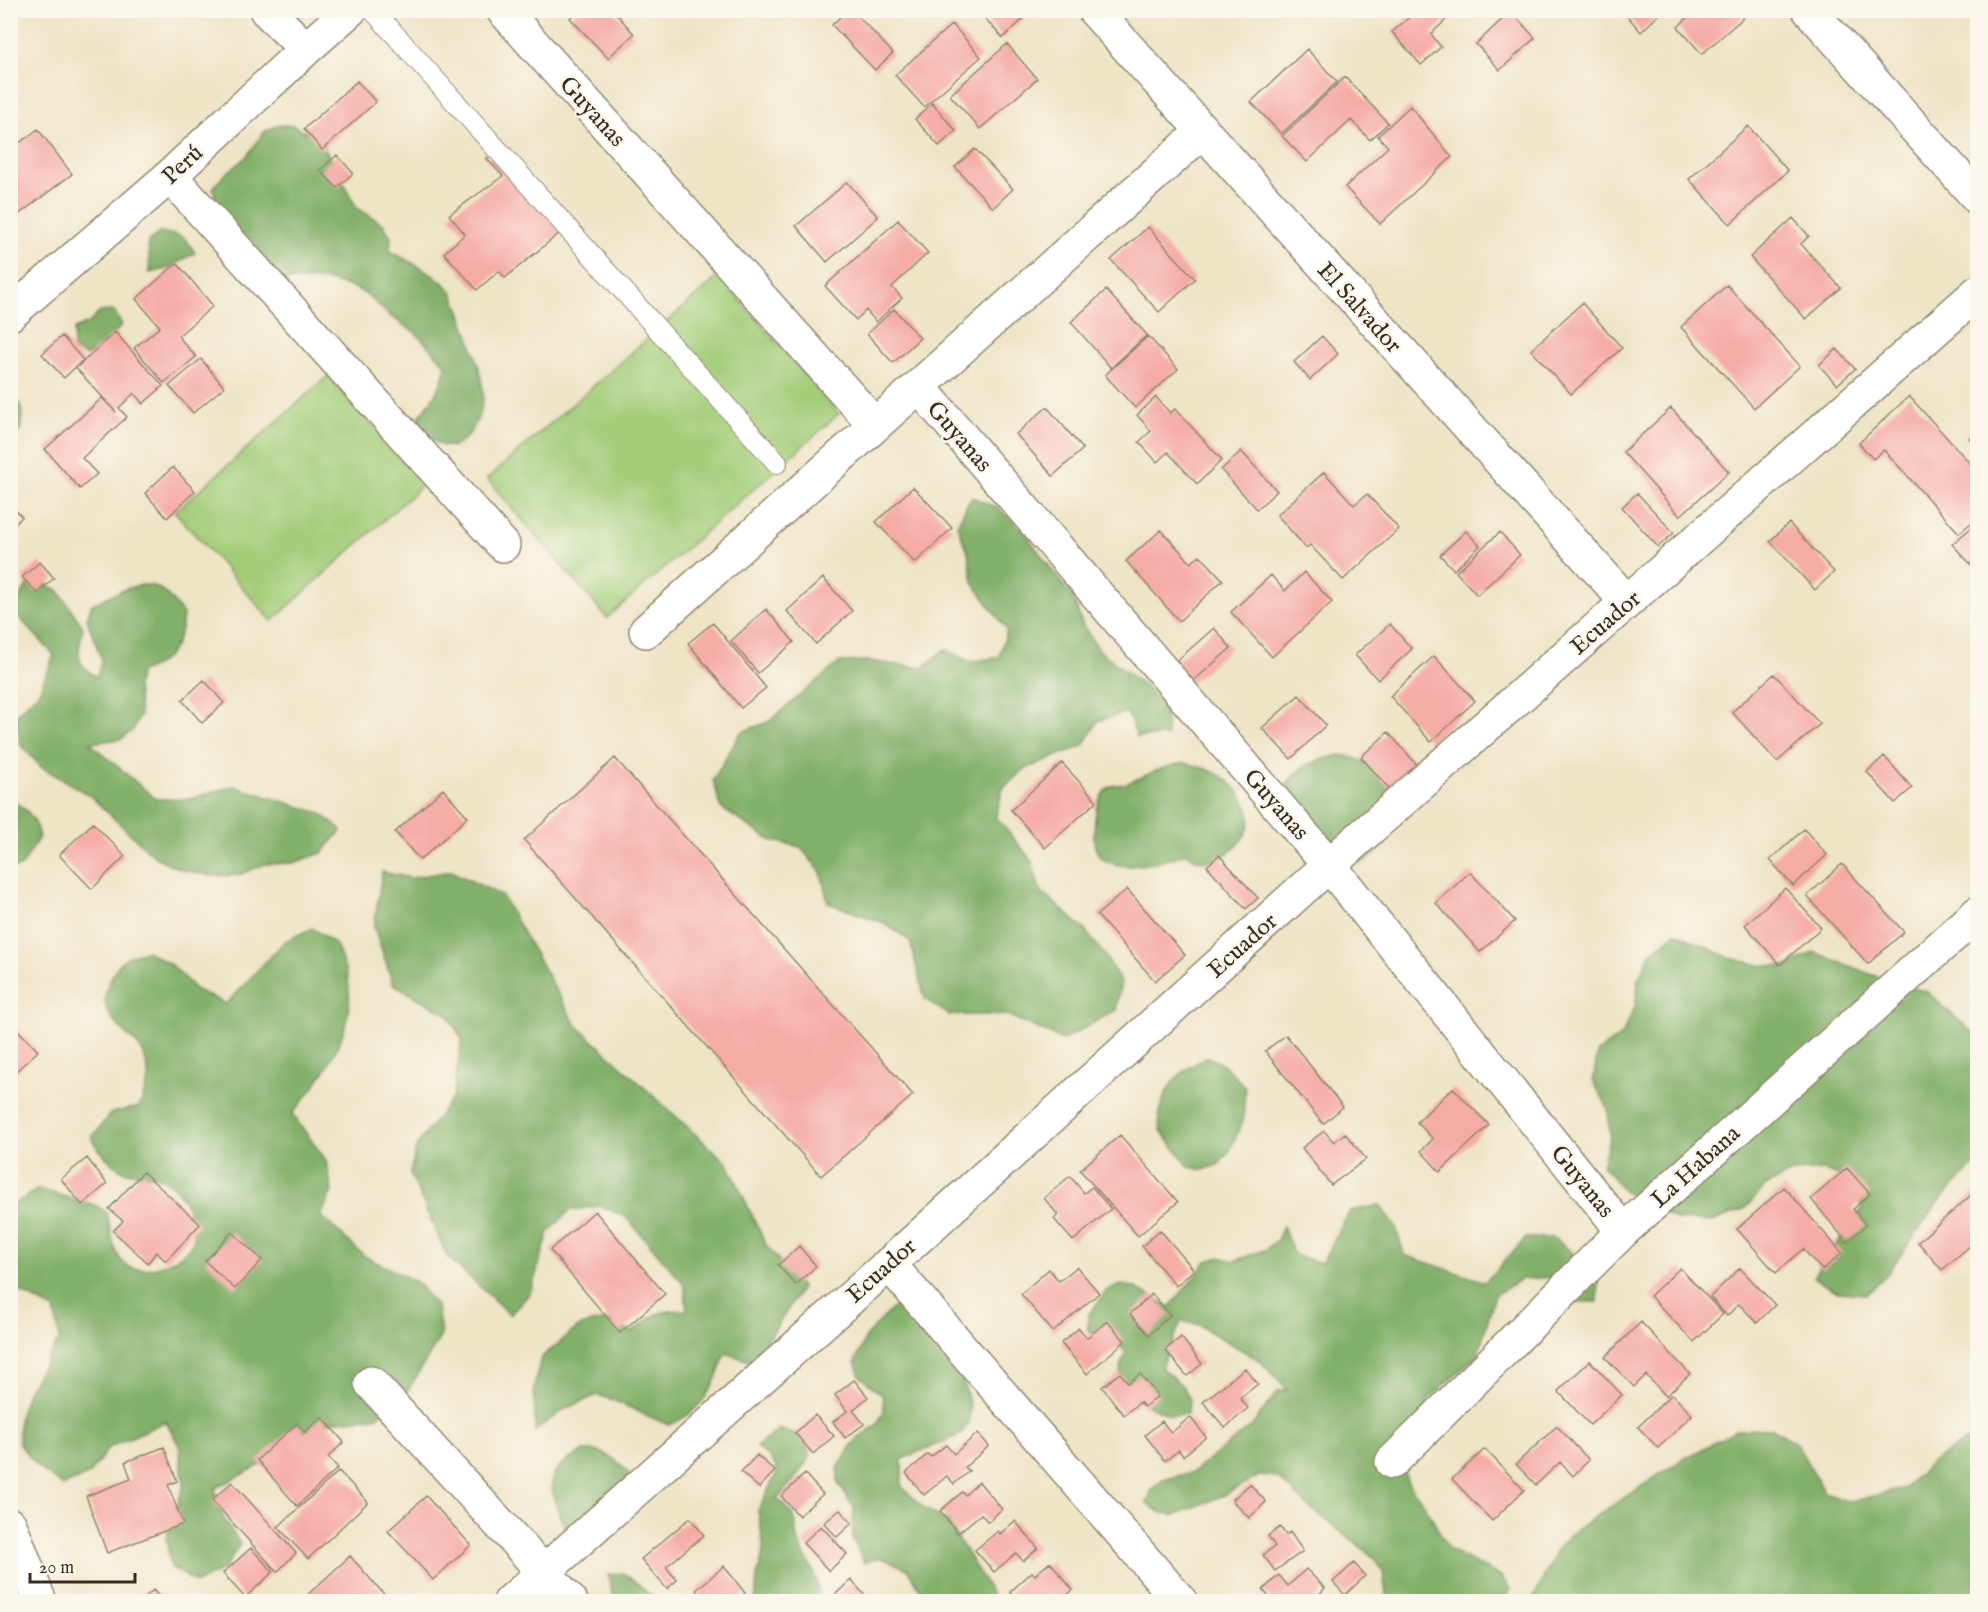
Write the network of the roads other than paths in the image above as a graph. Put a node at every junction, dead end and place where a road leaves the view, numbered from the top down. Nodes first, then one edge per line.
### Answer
1 (266, 10) edge
2 (350, 10) edge
3 (373, 10) edge
4 (503, 10) edge
5 (1094, 10) edge
6 (1809, 10) edge
7 (306, 49) junction
8 (1202, 132) junction
9 (170, 176) junction
10 (1977, 198) edge
11 (1977, 292) edge
12 (10, 314) edge
13 (918, 387) junction
14 (875, 425) junction
15 (777, 463) dead end
16 (503, 545) dead end
17 (1627, 602) junction
18 (646, 631) dead end
19 (1329, 865) junction
20 (1977, 913) edge
21 (1623, 1231) junction
22 (889, 1264) junction
23 (371, 1383) dead end
24 (1392, 1462) dead end
25 (10, 1525) edge
26 (544, 1572) junction
27 (40, 1602) edge
28 (510, 1602) edge
29 (571, 1602) edge
30 (1181, 1602) edge

1 - 7 street
2 - 7 street, Perú
3 - 15 lane
4 - 14 street, Guyanas
5 - 8 street, El Salvador
6 - 10 street
7 - 9 street, Perú
8 - 13 street
8 - 17 street, El Salvador
9 - 12 street, Perú
9 - 16 street
11 - 17 street, Ecuador
13 - 14 street
13 - 19 street, Guyanas
14 - 18 street
17 - 19 street, Ecuador
19 - 21 street, Guyanas
19 - 22 street, Ecuador
20 - 21 street, La Habana
21 - 24 street, La Habana
22 - 26 street, Ecuador
22 - 30 street
23 - 26 street
25 - 27 street
26 - 28 street, Ecuador
26 - 29 street

